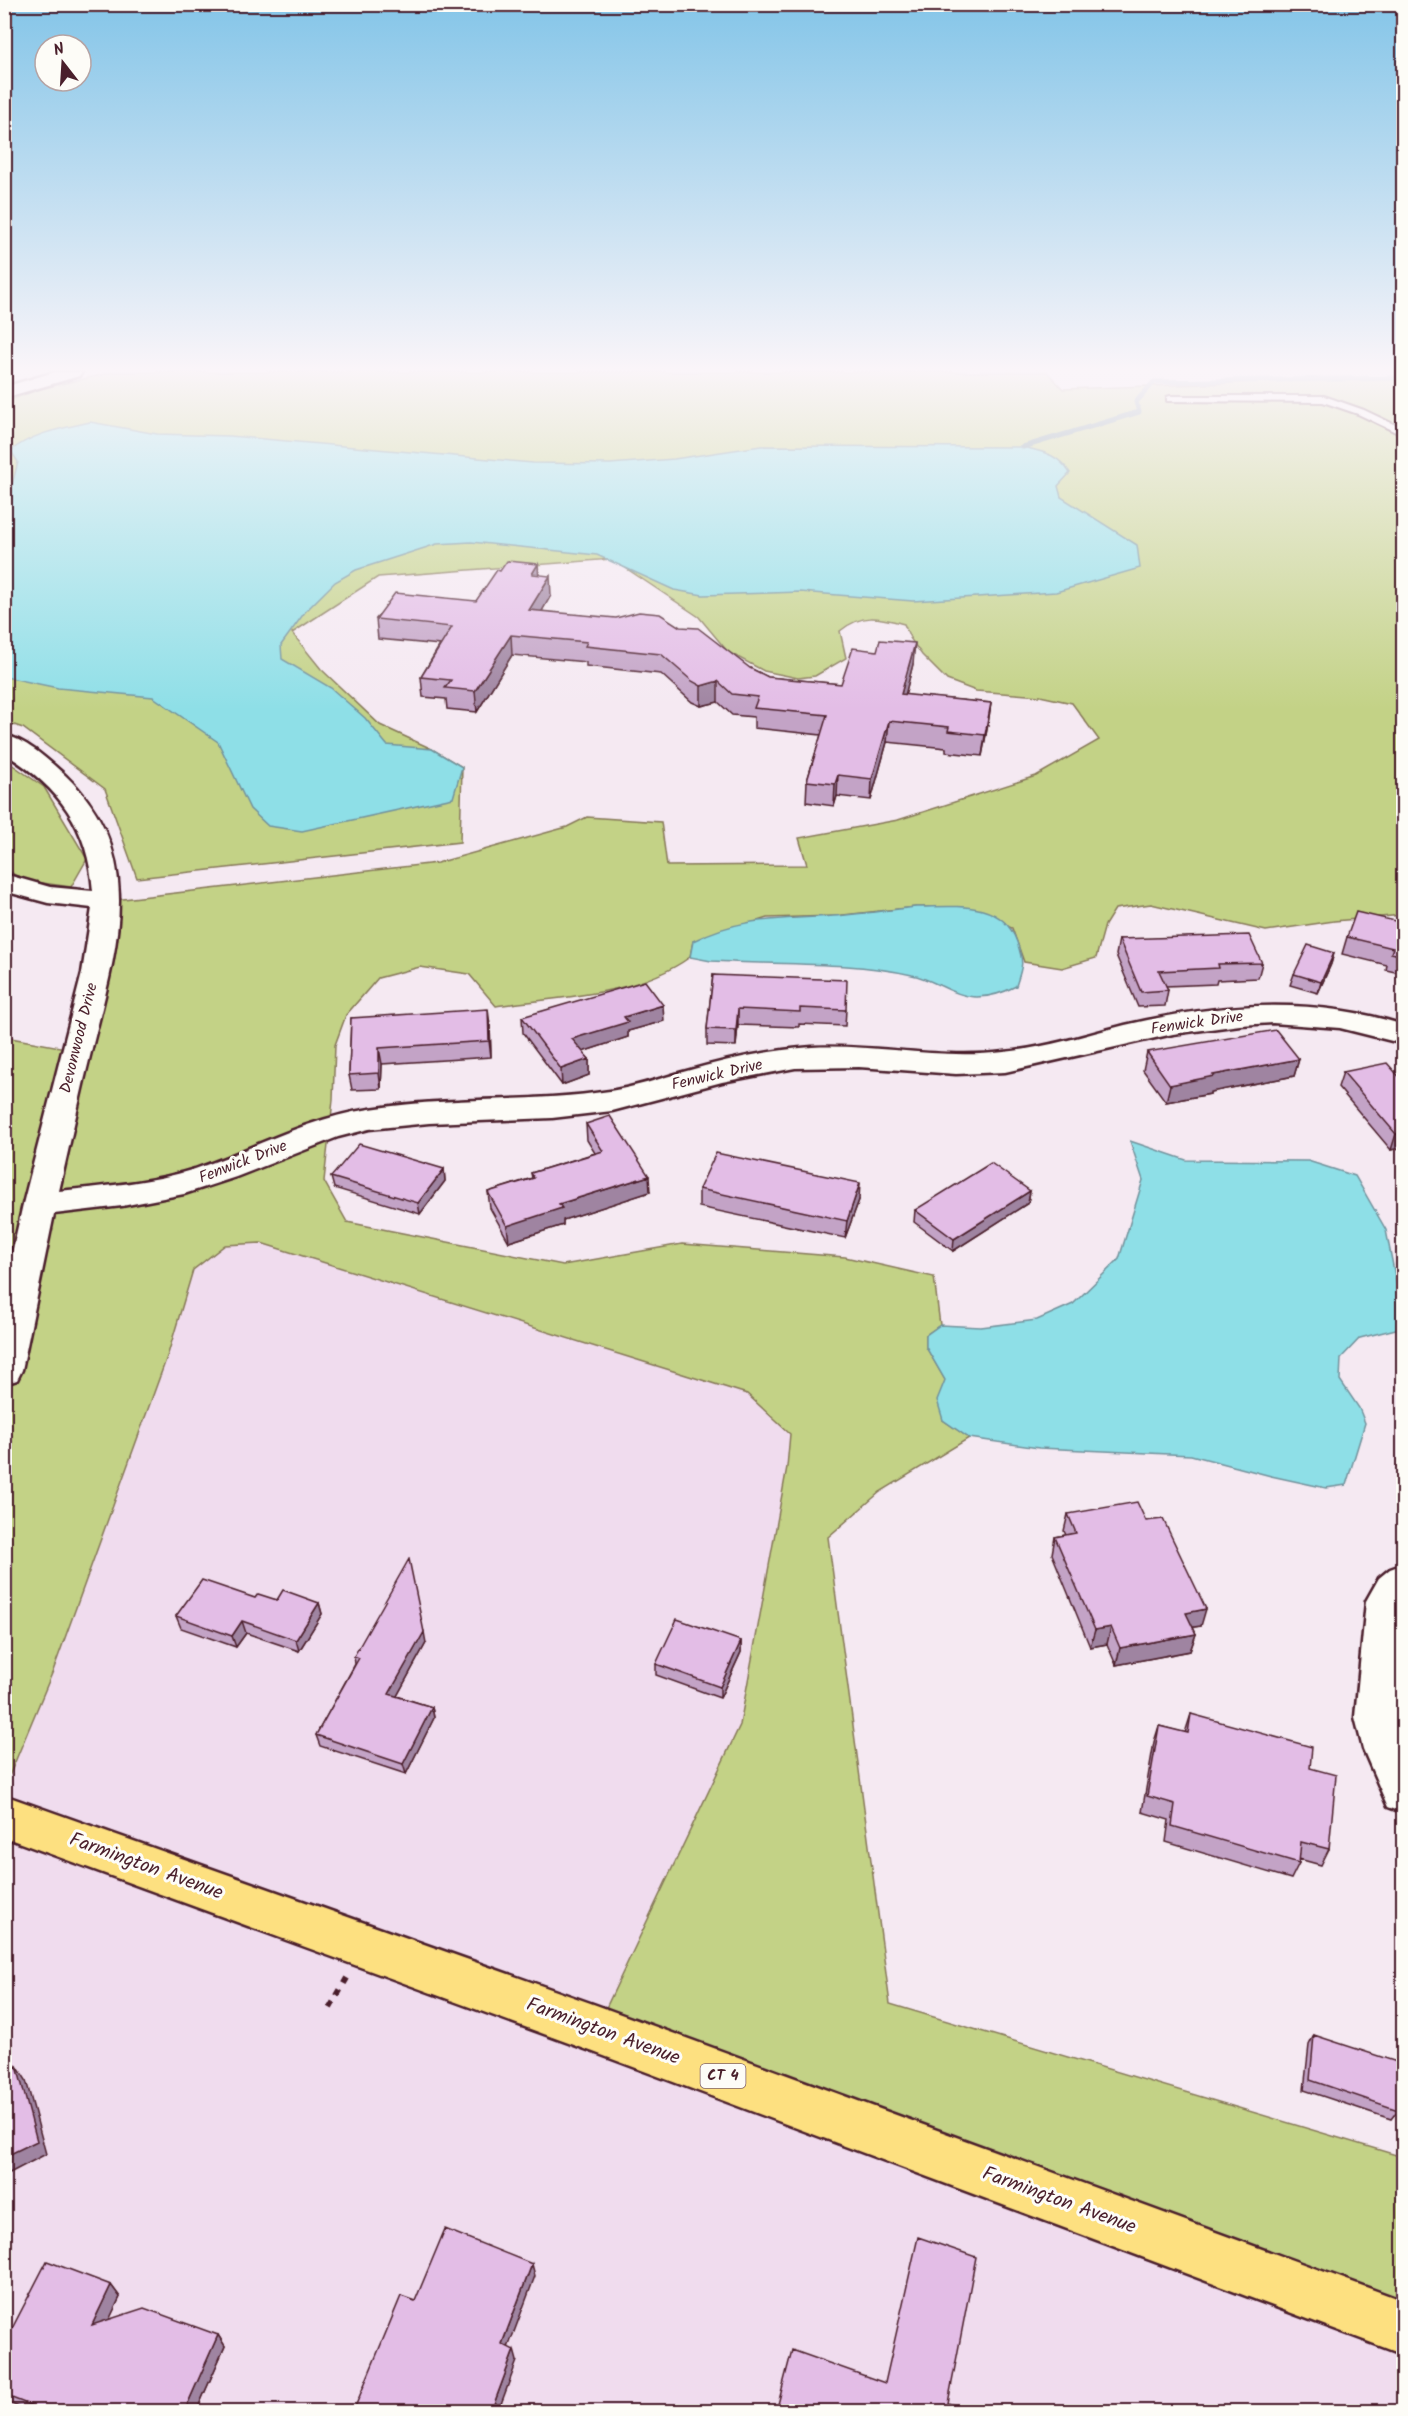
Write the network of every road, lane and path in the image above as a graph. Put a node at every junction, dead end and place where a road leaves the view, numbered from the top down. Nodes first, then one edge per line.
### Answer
1 (4, 742) edge
2 (4, 882) edge
3 (106, 901) junction
4 (1404, 1035) edge
5 (39, 1204) junction
6 (4, 1370) edge
7 (1404, 1581) edge
8 (1404, 1793) edge
9 (4, 1816) edge
10 (1404, 2328) edge

1 - 3 street, Devonwood Drive
2 - 3 street
3 - 5 street, Devonwood Drive
4 - 5 street, Fenwick Drive
5 - 6 street, Devonwood Drive
7 - 8 street
9 - 10 main road, Farmington Avenue / CT 4

